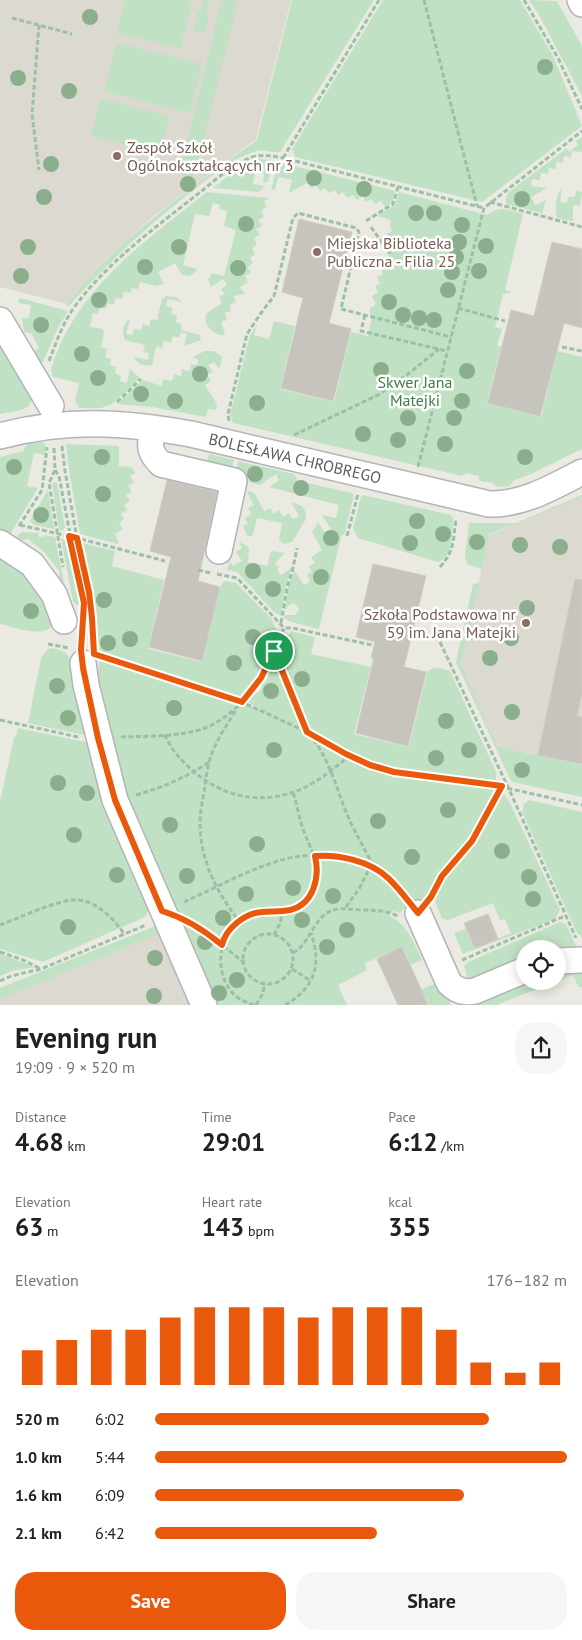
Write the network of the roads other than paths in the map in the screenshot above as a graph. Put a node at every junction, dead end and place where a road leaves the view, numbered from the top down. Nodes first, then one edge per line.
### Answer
1 (580, 0) edge
2 (582, 4) edge
3 (0, 320) edge
4 (52, 406) dead end
5 (152, 428) junction
6 (0, 436) edge
7 (582, 472) edge
8 (3, 545) edge
9 (219, 551) dead end
10 (74, 617) road end
11 (87, 655) road end
12 (418, 913) road end
13 (579, 950) edge
14 (566, 956) edge
15 (516, 974) edge
16 (204, 1005) edge

1 - 2 street
3 - 4 street
5 - 6 street, BOLESŁAWA CHROBREGO
5 - 7 street, BOLESŁAWA CHROBREGO
5 - 9 street
8 - 10 street
11 - 16 street
12 - 15 street
13 - 14 street

